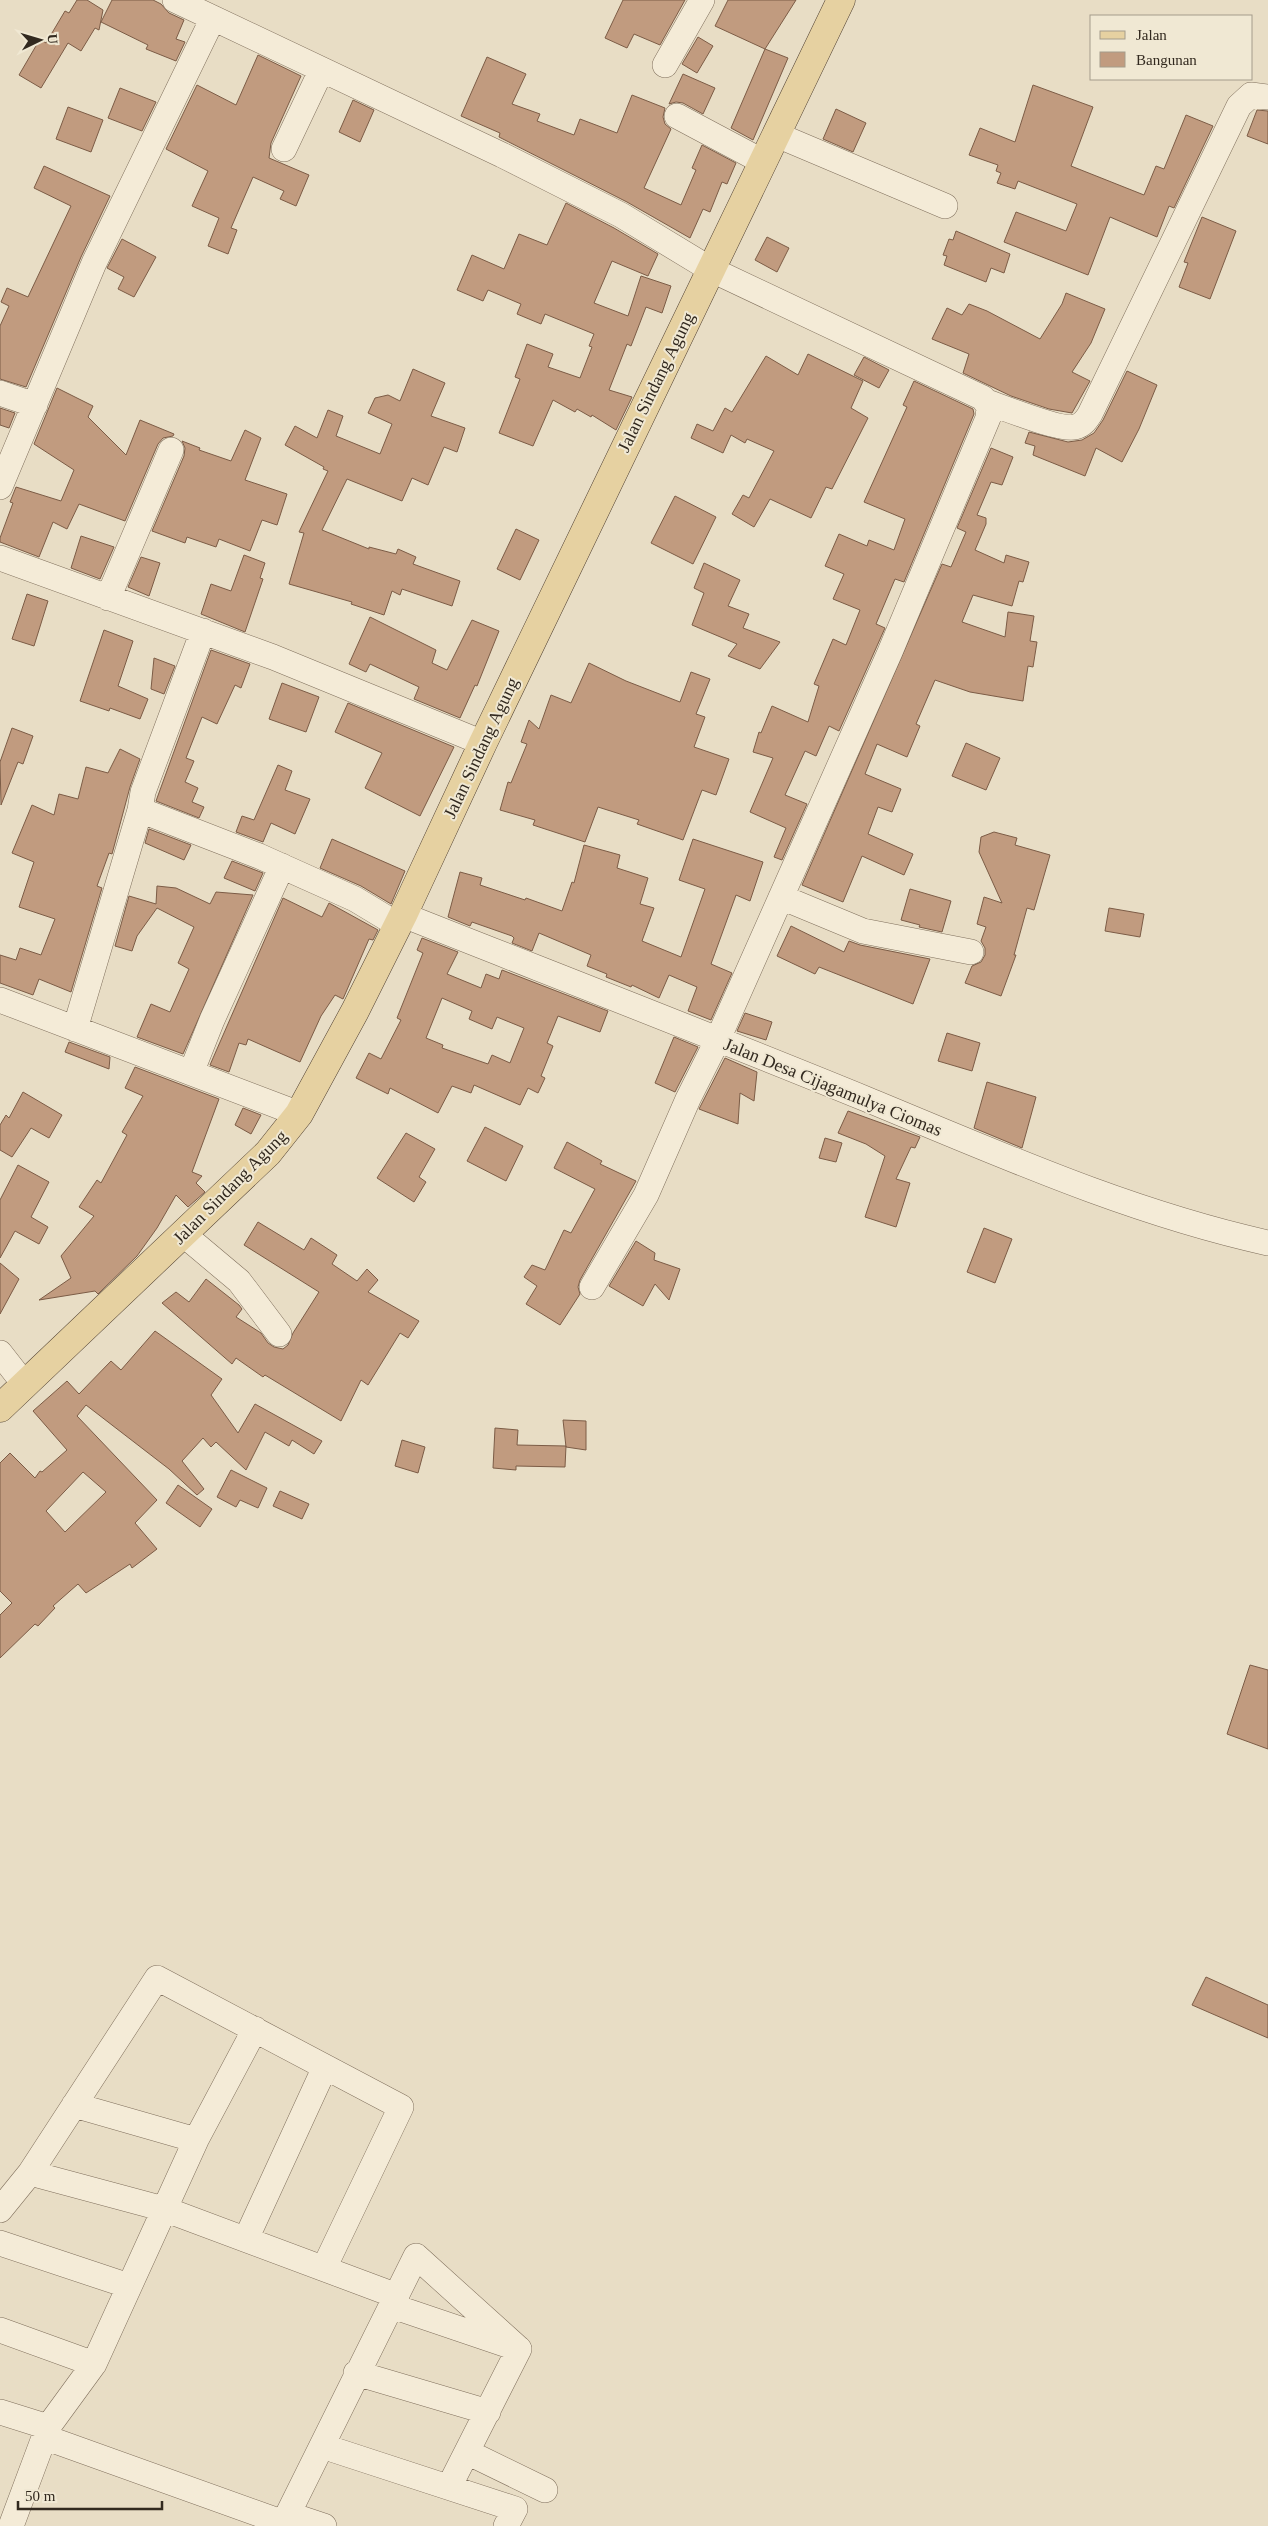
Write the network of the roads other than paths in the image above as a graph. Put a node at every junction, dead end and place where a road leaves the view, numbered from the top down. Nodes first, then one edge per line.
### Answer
1 (175, 0) edge
2 (702, 0) edge
3 (841, 0) edge
4 (205, 10) edge
5 (665, 65) dead end
6 (321, 71) junction
7 (1268, 97) edge
8 (676, 116) dead end
9 (777, 135) junction
10 (284, 149) dead end
11 (761, 167) junction
12 (945, 206) dead end
13 (710, 269) junction
14 (0, 393) edge
15 (987, 402) junction
16 (35, 405) junction
17 (171, 450) dead end
18 (0, 488) edge
19 (0, 558) edge
20 (108, 598) junction
21 (203, 632) junction
22 (483, 743) junction
23 (140, 810) junction
24 (282, 866) junction
25 (781, 897) junction
26 (400, 920) junction
27 (971, 952) dead end
28 (0, 1000) edge
29 (76, 1029) junction
30 (718, 1039) junction
31 (191, 1073) junction
32 (299, 1114) junction
33 (183, 1234) junction
34 (1268, 1243) edge
35 (592, 1287) dead end
36 (279, 1334) dead end
37 (0, 1353) edge
38 (25, 1385) junction
39 (0, 1408) edge
40 (254, 2029) junction
41 (325, 2067) junction
42 (74, 2105) junction
43 (196, 2140) junction
44 (30, 2172) junction
45 (164, 2209) junction
46 (0, 2210) edge
47 (246, 2239) junction
48 (0, 2243) edge
49 (324, 2268) junction
50 (129, 2286) junction
51 (395, 2301) junction
52 (0, 2330) edge
53 (519, 2349) junction
54 (94, 2364) junction
55 (356, 2373) junction
56 (0, 2412) edge
57 (488, 2412) junction
58 (46, 2432) junction
59 (322, 2446) junction
60 (467, 2452) junction
61 (449, 2487) junction
62 (545, 2490) dead end
63 (285, 2521) edge
64 (14, 2522) edge
65 (324, 2526) edge
66 (506, 2526) edge

1 - 4 street
2 - 5 street
3 - 9 main road, Jalan Sindang Agung
4 - 6 street
4 - 16 street
6 - 10 street
6 - 13 street
7 - 15 street
8 - 11 street
9 - 11 main road, Jalan Sindang Agung
9 - 12 street
11 - 13 main road, Jalan Sindang Agung
13 - 15 street
13 - 22 main road, Jalan Sindang Agung
14 - 16 street
15 - 25 street
16 - 18 street
17 - 20 street
19 - 20 street
20 - 21 street
21 - 22 street
21 - 23 street
22 - 26 main road, Jalan Sindang Agung
23 - 24 street, Jalan Desa Cijagamulya Ciomas
23 - 29 street
24 - 26 street, Jalan Desa Cijagamulya Ciomas
24 - 31 street
25 - 27 street
25 - 30 street
26 - 30 street, Jalan Desa Cijagamulya Ciomas
26 - 32 main road, Jalan Sindang Agung
28 - 29 street
29 - 31 street
30 - 34 street, Jalan Desa Cijagamulya Ciomas
30 - 35 street
31 - 32 street
32 - 33 main road, Jalan Sindang Agung
33 - 36 street
33 - 38 main road, Jalan Sindang Agung
37 - 38 street
38 - 39 main road, Jalan Sindang Agung
40 - 41 street
40 - 42 street
40 - 43 street
41 - 47 street
41 - 49 street
42 - 43 street
42 - 44 street
43 - 45 street
44 - 45 street
44 - 46 street
45 - 47 street
45 - 50 street
47 - 49 street
48 - 50 street
49 - 51 street
50 - 54 street
51 - 53 street
51 - 53 street
51 - 55 street
52 - 54 street
53 - 57 street
54 - 58 street
55 - 57 street
55 - 59 street
56 - 58 street
57 - 60 street
58 - 63 street
58 - 64 street
59 - 61 street
59 - 63 street
60 - 61 street
60 - 62 street
61 - 66 street
63 - 65 street

